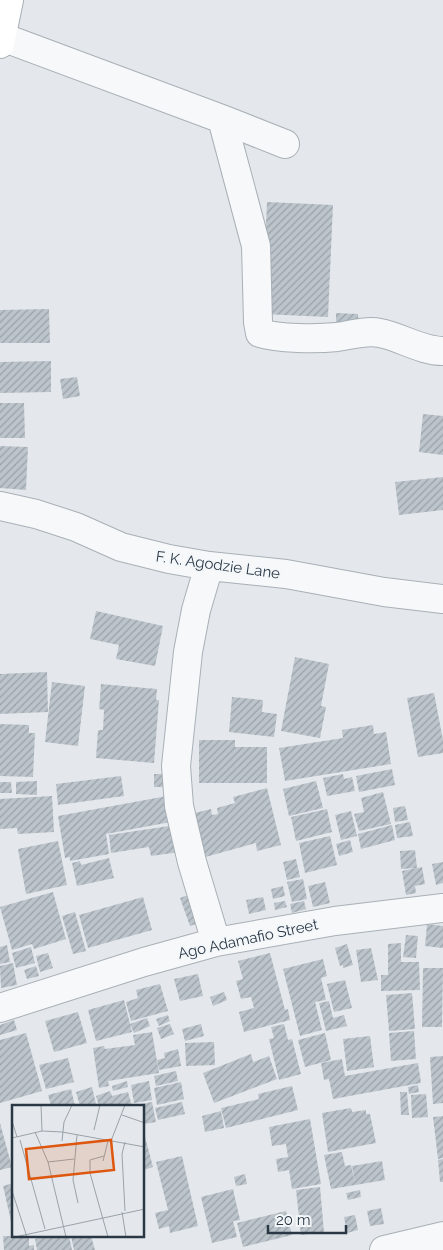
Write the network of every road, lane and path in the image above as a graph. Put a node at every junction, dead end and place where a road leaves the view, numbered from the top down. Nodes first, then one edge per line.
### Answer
1 (9, 0) edge
2 (1, 40) edge
3 (222, 119) junction
4 (285, 144) dead end
5 (443, 352) edge
6 (0, 506) edge
7 (209, 566) junction
8 (443, 599) edge
9 (443, 908) edge
10 (216, 942) junction
11 (0, 1008) edge
12 (443, 1236) edge
13 (384, 1250) edge

1 - 2 main road
2 - 3 street
3 - 4 street
3 - 5 street
6 - 7 street, F. K. Agodzie Lane
7 - 8 street, F. K. Agodzie Lane
7 - 10 street
9 - 10 street, Ago Adamafio Street
10 - 11 street, Ago Adamafio Street
12 - 13 street

